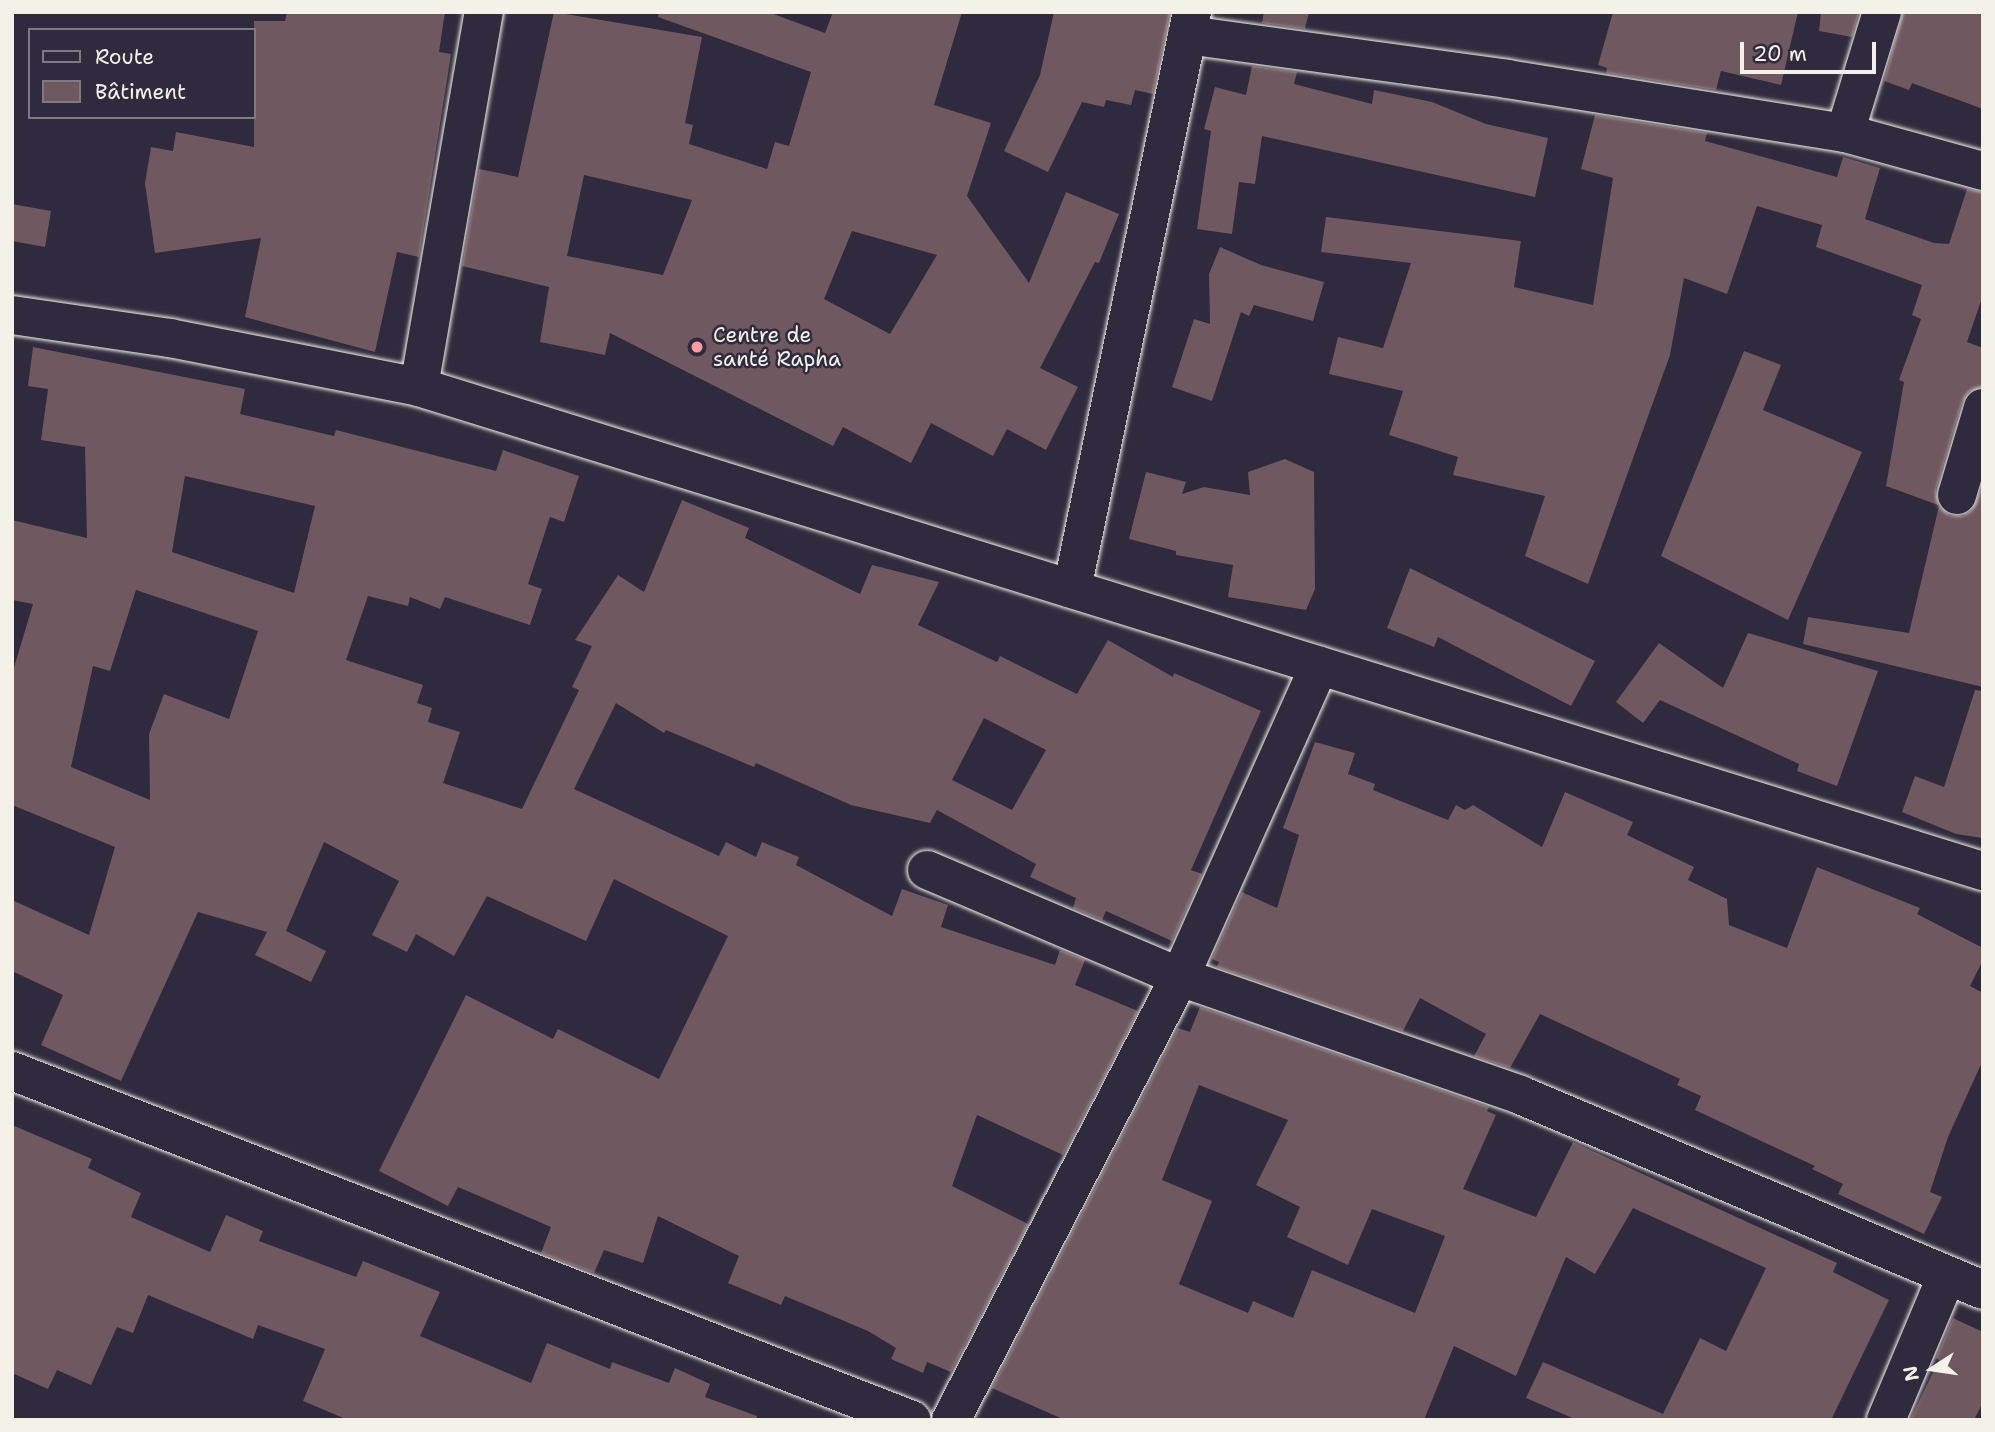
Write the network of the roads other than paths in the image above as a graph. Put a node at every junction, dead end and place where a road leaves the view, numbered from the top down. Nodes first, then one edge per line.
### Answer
1 (484, 12) edge
2 (1882, 12) edge
3 (1189, 24) edge
4 (1845, 133) junction
5 (1983, 171) edge
6 (12, 315) edge
7 (419, 387) junction
8 (1983, 408) edge
9 (1958, 495) dead end
10 (1072, 589) junction
11 (1320, 666) junction
12 (927, 870) dead end
13 (1983, 871) edge
14 (1180, 976) junction
15 (12, 1071) edge
16 (1971, 1277) edge
17 (912, 1420) edge
18 (951, 1420) edge
19 (1886, 1420) edge

1 - 7 street
2 - 4 street
3 - 4 street
3 - 10 street
4 - 5 street
6 - 7 street
7 - 10 street
8 - 9 street
10 - 11 street
11 - 13 street
11 - 14 street
12 - 14 street
14 - 16 street
14 - 18 street
15 - 17 street
16 - 19 street

